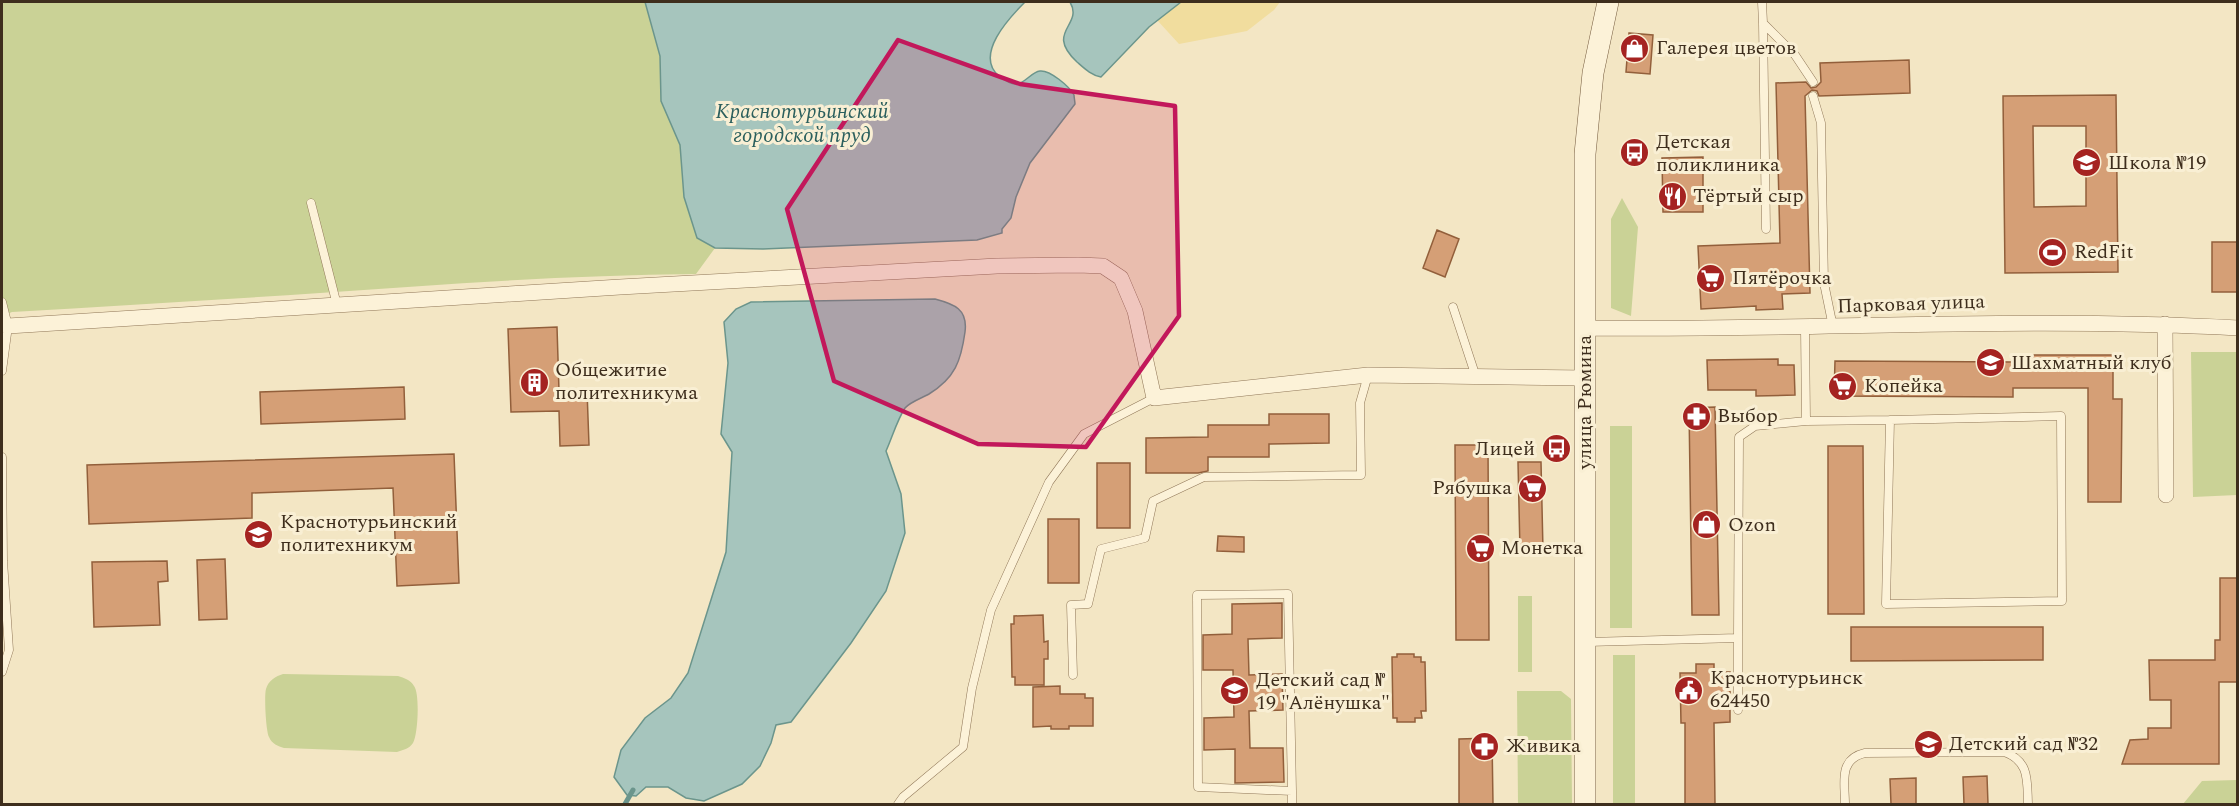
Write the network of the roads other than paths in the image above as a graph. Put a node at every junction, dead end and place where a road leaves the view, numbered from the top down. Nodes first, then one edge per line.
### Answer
1 (1608, 2) edge
2 (1762, 2) edge
3 (1763, 23) junction
4 (1813, 82) dead end
5 (1813, 96) dead end
6 (311, 203) dead end
7 (1766, 229) dead end
8 (2, 302) edge
9 (337, 305) junction
10 (1453, 307) dead end
11 (2165, 324) junction
12 (1833, 327) junction
13 (5, 328) edge
14 (1585, 328) junction
15 (1805, 328) junction
16 (2238, 328) edge
17 (2, 371) edge
18 (1368, 375) junction
19 (1476, 377) junction
20 (1585, 378) junction
21 (1154, 398) junction
22 (1890, 420) junction
23 (1806, 421) junction
24 (2, 457) edge
25 (2166, 495) dead end
26 (1738, 638) junction
27 (1585, 642) junction
28 (2, 672) edge
29 (1073, 675) dead end
30 (1738, 710) dead end
31 (1292, 791) junction
32 (898, 804) edge
33 (1292, 804) edge
34 (1585, 804) edge
35 (1845, 804) edge
36 (2028, 804) edge

1 - 14 main road, улица Рюмина
2 - 3 lane
3 - 4 lane
3 - 7 lane
5 - 12 lane
6 - 9 lane
8 - 13 lane
9 - 13 street
9 - 21 street
10 - 19 lane
11 - 12 street, Парковая улица
11 - 16 street, Парковая улица
11 - 25 street
12 - 15 street, Парковая улица
13 - 17 lane
14 - 15 street, Парковая улица
14 - 20 main road, улица Рюмина
15 - 23 lane
18 - 19 street
18 - 21 street
18 - 29 lane
19 - 20 street
20 - 27 main road, улица Рюмина
21 - 32 lane
22 - 22 lane
22 - 23 lane
23 - 26 lane
24 - 28 lane
26 - 27 lane
26 - 30 lane
27 - 34 main road, улица Рюмина
31 - 31 lane
31 - 33 lane
35 - 36 lane

